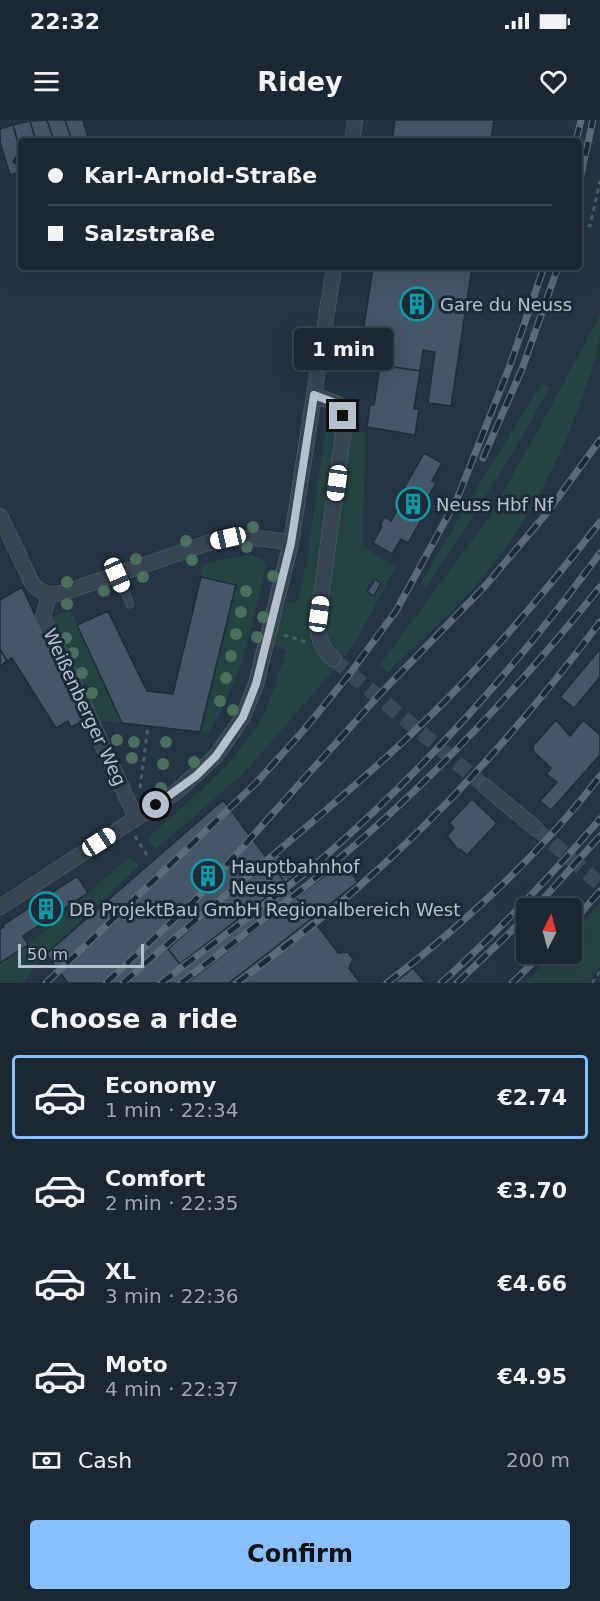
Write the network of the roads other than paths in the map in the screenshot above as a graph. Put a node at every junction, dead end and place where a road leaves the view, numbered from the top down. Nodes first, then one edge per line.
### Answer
1 (356, 120) edge
2 (353, 138) edge
3 (333, 270) edge
4 (314, 395) junction
5 (0, 516) edge
6 (291, 543) junction
7 (117, 575) junction
8 (49, 595) junction
9 (130, 604) dead end
10 (333, 659) tunnel mouth
11 (486, 788) tunnel mouth
12 (136, 818) junction
13 (534, 828) tunnel mouth
14 (0, 907) edge

1 - 2 street
3 - 4 street
4 - 6 street
4 - 10 street
5 - 8 street
6 - 7 street
6 - 12 street
7 - 8 street
7 - 9 lane
8 - 12 street, Weißenberger Weg
11 - 13 street
12 - 14 street

